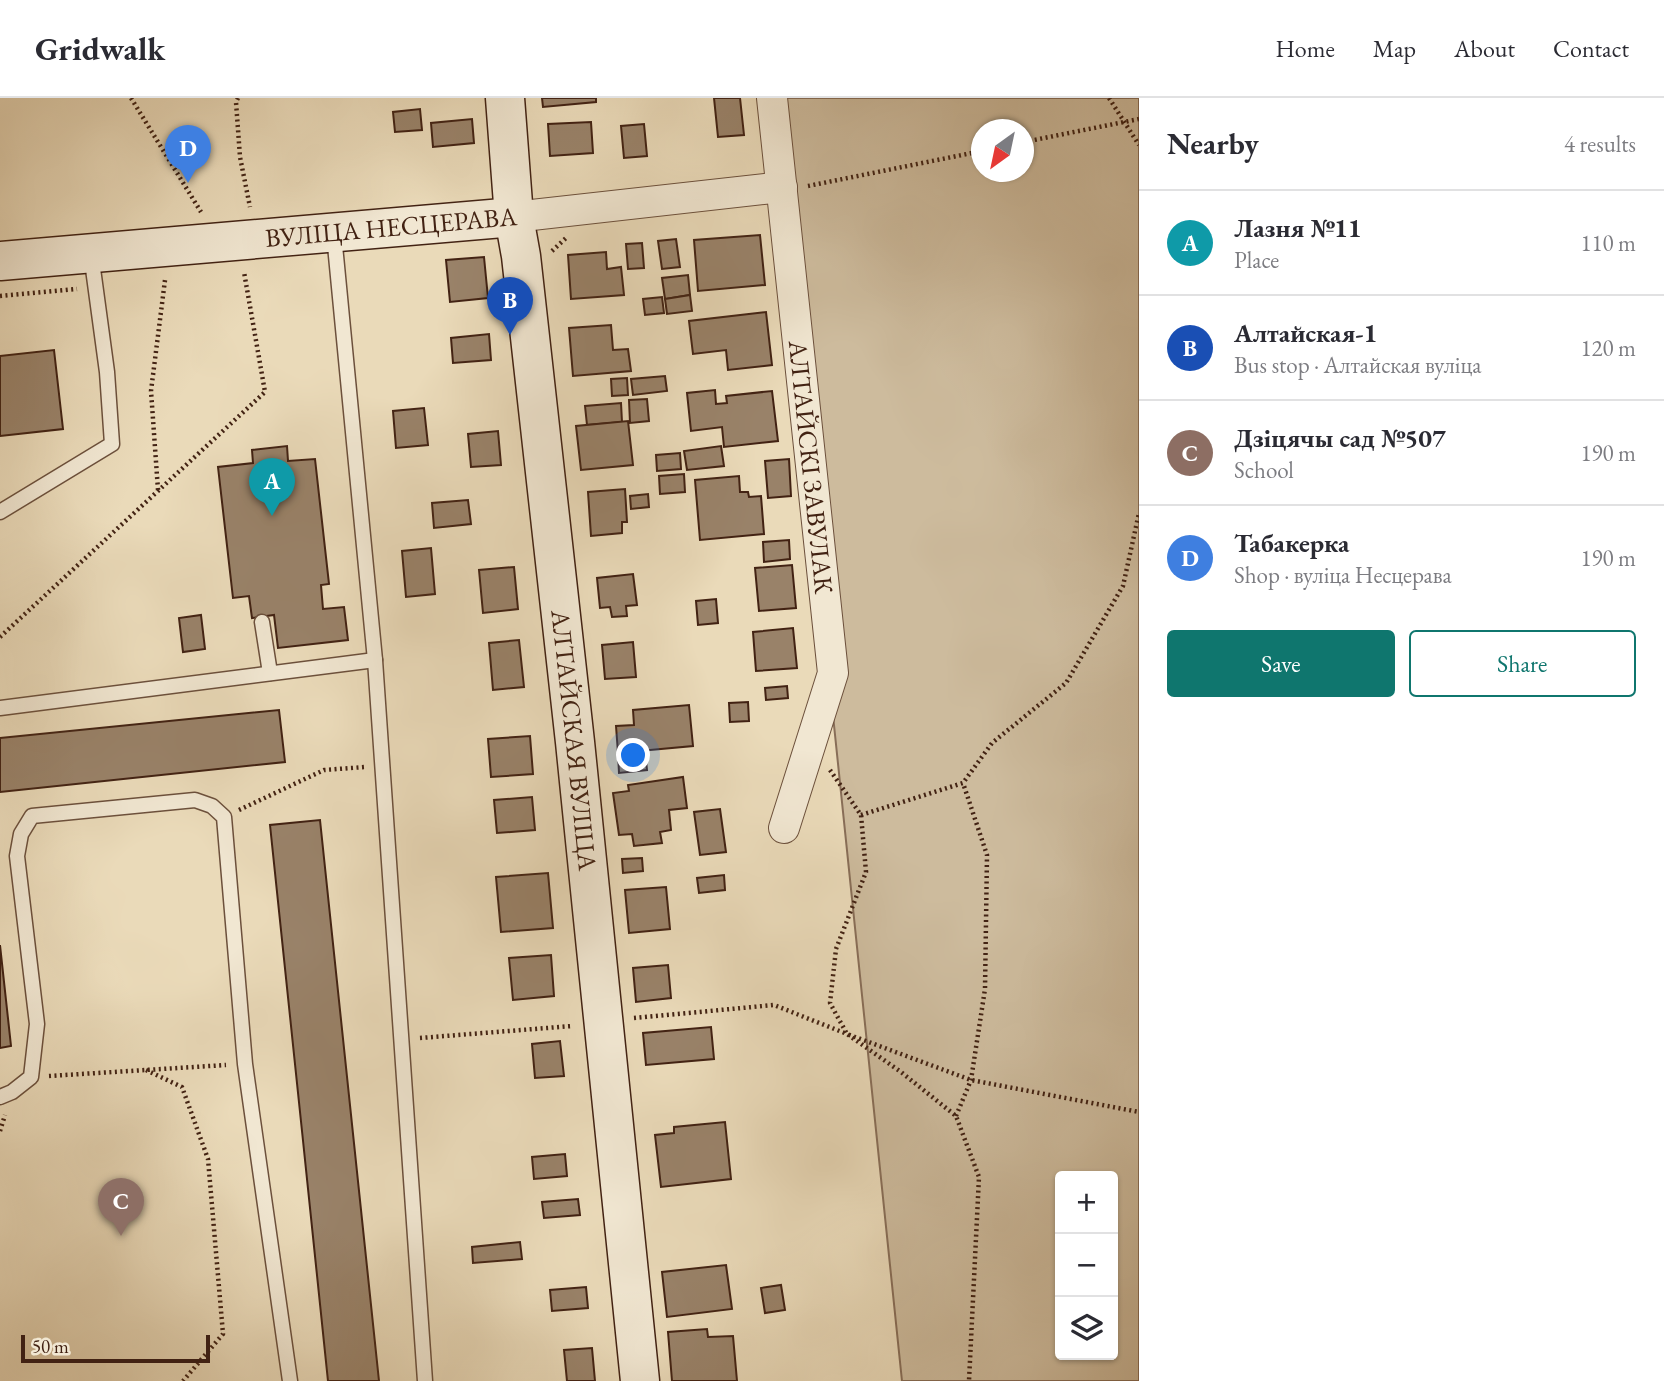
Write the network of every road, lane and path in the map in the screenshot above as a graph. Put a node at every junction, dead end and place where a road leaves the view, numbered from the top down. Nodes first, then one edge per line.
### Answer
1 (131, 98) edge
2 (238, 98) edge
3 (505, 98) edge
4 (772, 98) edge
5 (1109, 98) edge
6 (1139, 119) edge
7 (1125, 121) junction
8 (1034, 140) edge
9 (1139, 145) edge
10 (971, 153) edge
11 (782, 187) junction
12 (250, 207) dead end
13 (201, 212) dead end
14 (514, 217) junction
15 (334, 232) junction
16 (91, 252) junction
17 (0, 261) edge
18 (244, 272) dead end
19 (165, 280) dead end
20 (158, 490) junction
21 (0, 512) edge
22 (1139, 513) edge
23 (262, 622) dead end
24 (0, 637) edge
25 (375, 660) junction
26 (271, 673) junction
27 (0, 708) edge
28 (811, 741) junction
29 (383, 765) junction
30 (963, 783) junction
31 (861, 814) junction
32 (223, 817) junction
33 (784, 828) dead end
34 (627, 1018) dead end
35 (581, 1025) dead end
36 (847, 1034) junction
37 (402, 1038) junction
38 (245, 1064) junction
39 (146, 1070) junction
40 (31, 1077) junction
41 (971, 1080) junction
42 (0, 1097) edge
43 (1139, 1112) edge
44 (956, 1116) junction
45 (183, 1381) edge
46 (290, 1381) edge
47 (425, 1381) edge
48 (640, 1381) edge
49 (969, 1381) edge

1 - 13 path
2 - 12 path
3 - 14 main road, АЛТАЙСКАЯ ВУЛІЦА
4 - 11 street, АЛТАЙСКІ ЗАВУЛАК
5 - 7 path
6 - 7 path
7 - 8 path
7 - 9 path
10 - 11 path
11 - 14 street, ВУЛІЦА НЕСЦЕРАВА
11 - 28 street, АЛТАЙСКІ ЗАВУЛАК
14 - 15 main road, ВУЛІЦА НЕСЦЕРАВА
14 - 48 main road, АЛТАЙСКАЯ ВУЛІЦА
15 - 16 main road, ВУЛІЦА НЕСЦЕРАВА
15 - 25 lane
16 - 17 main road, ВУЛІЦА НЕСЦЕРАВА
16 - 21 lane
18 - 20 path
19 - 20 path
20 - 24 path
22 - 30 path
23 - 26 lane
25 - 26 lane
25 - 29 lane
26 - 27 lane
28 - 31 path
28 - 33 street, АЛТАЙСКІ ЗАВУЛАК
29 - 32 path
29 - 37 lane
30 - 31 path
30 - 41 path
31 - 36 path
32 - 38 lane
32 - 40 lane
34 - 36 path
35 - 37 path
36 - 41 path
36 - 44 path
37 - 47 lane
38 - 39 path
38 - 46 lane
39 - 40 path
39 - 45 path
40 - 42 lane
41 - 43 path
41 - 44 path
44 - 49 path

